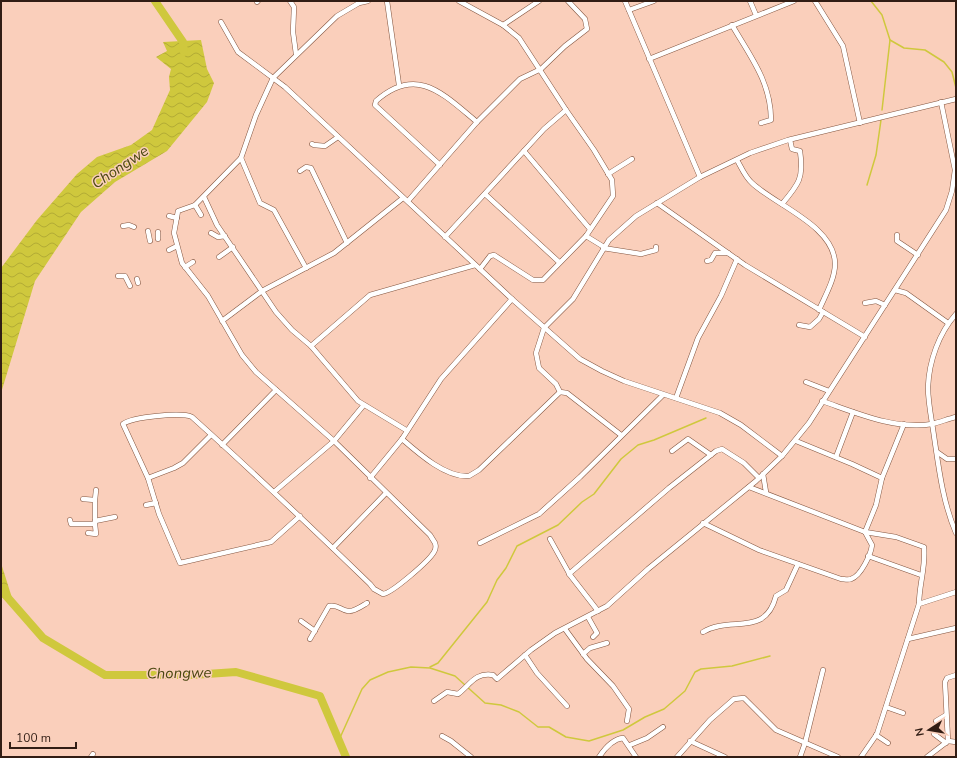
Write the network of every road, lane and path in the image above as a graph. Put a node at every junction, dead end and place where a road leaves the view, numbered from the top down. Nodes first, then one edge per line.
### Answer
1 (290, 1) edge
2 (368, 1) edge
3 (387, 1) edge
4 (459, 1) edge
5 (540, 1) edge
6 (568, 1) edge
7 (625, 1) edge
8 (654, 1) edge
9 (750, 1) edge
10 (794, 1) edge
11 (815, 1) edge
12 (629, 10) junction
13 (756, 15) junction
14 (221, 22) dead end
15 (503, 25) junction
16 (732, 25) junction
17 (296, 54) junction
18 (649, 59) junction
19 (541, 69) junction
20 (273, 78) junction
21 (399, 85) junction
22 (956, 99) edge
23 (941, 102) junction
24 (566, 110) junction
25 (477, 122) junction
26 (761, 123) dead end
27 (860, 123) junction
28 (338, 137) junction
29 (790, 140) junction
30 (312, 144) dead end
31 (524, 151) junction
32 (241, 158) junction
33 (632, 159) dead end
34 (737, 160) junction
35 (440, 165) junction
36 (300, 171) dead end
37 (608, 174) junction
38 (700, 177) junction
39 (485, 194) junction
40 (951, 195) junction
41 (204, 197) junction
42 (402, 198) junction
43 (956, 200) edge
44 (408, 202) junction
45 (657, 202) junction
46 (782, 204) junction
47 (195, 205) junction
48 (169, 216) dead end
49 (201, 216) dead end
50 (176, 218) junction
51 (124, 226) dead end
52 (590, 229) junction
53 (148, 231) dead end
54 (138, 232) dead end
55 (158, 232) dead end
56 (211, 233) dead end
57 (897, 235) dead end
58 (225, 236) junction
59 (586, 236) junction
60 (445, 237) junction
61 (158, 238) dead end
62 (150, 241) dead end
63 (347, 243) junction
64 (177, 246) junction
65 (233, 247) junction
66 (656, 247) dead end
67 (603, 248) junction
68 (169, 250) dead end
69 (728, 253) junction
70 (918, 255) junction
71 (219, 256) dead end
72 (737, 259) junction
73 (706, 261) dead end
74 (193, 262) dead end
75 (559, 262) junction
76 (475, 265) junction
77 (186, 267) junction
78 (306, 268) junction
79 (480, 270) junction
80 (118, 276) dead end
81 (130, 286) dead end
82 (895, 290) junction
83 (262, 291) junction
84 (512, 300) junction
85 (865, 303) dead end
86 (885, 305) junction
87 (821, 311) junction
88 (956, 314) edge
89 (222, 320) junction
90 (948, 323) junction
91 (799, 325) dead end
92 (544, 328) junction
93 (864, 338) junction
94 (311, 346) junction
95 (806, 382) dead end
96 (276, 390) junction
97 (829, 391) junction
98 (560, 392) junction
99 (663, 395) junction
100 (676, 398) junction
101 (822, 401) junction
102 (363, 406) junction
103 (853, 412) junction
104 (956, 417) edge
105 (904, 424) junction
106 (933, 424) junction
107 (406, 430) junction
108 (211, 435) junction
109 (621, 435) junction
110 (402, 439) junction
111 (334, 441) junction
112 (796, 441) junction
113 (222, 445) junction
114 (672, 451) dead end
115 (936, 452) junction
116 (711, 455) junction
117 (782, 456) junction
118 (836, 456) junction
119 (956, 459) edge
120 (761, 476) junction
121 (148, 478) junction
122 (370, 478) junction
123 (882, 478) junction
124 (749, 486) junction
125 (96, 490) dead end
126 (274, 492) junction
127 (766, 492) junction
128 (386, 493) junction
129 (83, 499) dead end
130 (95, 500) junction
131 (156, 502) junction
132 (146, 504) dead end
133 (300, 516) junction
134 (115, 517) dead end
135 (70, 520) dead end
136 (95, 523) junction
137 (703, 523) junction
138 (865, 532) junction
139 (88, 533) dead end
140 (956, 533) edge
141 (550, 539) dead end
142 (480, 543) dead end
143 (333, 548) junction
144 (868, 556) junction
145 (798, 564) junction
146 (569, 574) junction
147 (921, 575) junction
148 (956, 592) edge
149 (367, 603) dead end
150 (919, 604) junction
151 (598, 611) junction
152 (588, 617) junction
153 (301, 621) dead end
154 (956, 628) edge
155 (565, 630) junction
156 (315, 631) junction
157 (703, 632) dead end
158 (593, 636) dead end
159 (310, 639) dead end
160 (908, 639) junction
161 (607, 643) dead end
162 (583, 654) junction
163 (526, 656) junction
164 (823, 670) dead end
165 (956, 675) edge
166 (434, 701) dead end
167 (567, 706) dead end
168 (886, 707) junction
169 (903, 713) dead end
170 (946, 715) junction
171 (627, 720) dead end
172 (936, 721) dead end
173 (663, 727) dead end
174 (932, 730) dead end
175 (876, 735) junction
176 (442, 736) dead end
177 (690, 741) junction
178 (947, 742) junction
179 (956, 742) edge
180 (805, 743) junction
181 (888, 743) dead end
182 (630, 745) junction
183 (471, 757) edge
184 (599, 757) edge
185 (636, 757) edge
186 (677, 757) edge
187 (725, 757) edge
188 (800, 757) edge
189 (838, 757) edge
190 (861, 757) edge
191 (927, 757) edge

1 - 17 street
2 - 17 street
3 - 21 street
4 - 15 street
5 - 15 street
6 - 19 street
7 - 12 street
8 - 12 street
9 - 13 street
10 - 13 street
11 - 27 street
12 - 18 street
13 - 16 street
14 - 20 street
15 - 19 street
16 - 18 street
16 - 26 street
17 - 20 street
18 - 38 street
19 - 24 street
19 - 25 street
20 - 28 street
20 - 32 street
21 - 25 street
21 - 35 street
22 - 23 street
23 - 27 street
23 - 40 street
24 - 31 street
24 - 37 street
25 - 35 street
27 - 29 street
28 - 30 street
28 - 42 street
29 - 34 street
29 - 46 street
31 - 39 street
31 - 52 street
32 - 41 street
32 - 78 street
33 - 37 street
34 - 38 street
34 - 46 street
35 - 44 street
36 - 63 street
37 - 52 street
38 - 45 street
39 - 60 street
39 - 75 street
40 - 43 street
40 - 70 street
41 - 47 street
41 - 58 street
42 - 44 street
42 - 63 street
44 - 60 street
45 - 67 street
45 - 69 street
46 - 87 street
47 - 49 street
47 - 50 street
48 - 50 street
50 - 64 street
51 - 54 street
52 - 59 street
53 - 62 street
55 - 61 street
56 - 58 street
57 - 70 street
58 - 65 street
59 - 67 street
59 - 75 street
60 - 76 street
63 - 78 street
64 - 68 street
64 - 77 street
65 - 71 street
65 - 83 street
66 - 67 street
67 - 92 street
69 - 72 street
69 - 73 street
70 - 82 street
72 - 87 street
72 - 100 street
74 - 77 street
75 - 79 street
76 - 79 street
76 - 94 street
77 - 89 street
78 - 83 street
79 - 84 street
80 - 81 street
82 - 86 street
82 - 90 street
83 - 89 street
83 - 94 street
84 - 92 street
84 - 107 street
85 - 86 street
86 - 93 street
87 - 91 street
87 - 93 street
88 - 90 street
89 - 96 street
90 - 106 street
92 - 98 street
92 - 99 street
93 - 97 street
94 - 102 street
95 - 97 street
96 - 111 street
96 - 113 street
97 - 101 street
98 - 109 street
98 - 110 street
99 - 100 street
99 - 109 street
100 - 117 street
101 - 103 street
101 - 112 street
102 - 107 street
102 - 111 street
103 - 105 street
103 - 118 street
104 - 106 street
105 - 106 street
105 - 123 street
106 - 115 street
107 - 110 street
108 - 113 street
108 - 121 street
108 - 121 street
109 - 142 street
110 - 122 street
111 - 122 street
111 - 126 street
112 - 117 street
112 - 118 street
113 - 126 street
114 - 116 street
115 - 119 street
115 - 140 street
116 - 120 street
116 - 146 street
117 - 120 street
118 - 123 street
120 - 124 street
120 - 127 street
121 - 131 street
122 - 128 street
123 - 138 street
124 - 127 street
124 - 137 street
125 - 130 street
126 - 133 street
127 - 138 street
128 - 143 street
128 - 143 street
129 - 130 street
130 - 136 street
131 - 132 street
131 - 133 street
133 - 143 street
134 - 136 street
135 - 136 street
136 - 139 street
137 - 145 street
137 - 151 street
138 - 144 street
138 - 147 street
141 - 146 street
144 - 145 street
144 - 147 street
145 - 157 street
146 - 151 street
147 - 150 street
148 - 150 street
149 - 156 street
150 - 160 street
151 - 152 street
152 - 155 street
152 - 158 street
153 - 156 street
154 - 160 street
155 - 162 street
155 - 163 street
156 - 159 street
160 - 168 street
161 - 162 street
162 - 171 street
163 - 166 street
163 - 167 street
164 - 180 street
165 - 170 street
168 - 169 street
168 - 175 street
170 - 172 street
170 - 178 street
173 - 182 street
174 - 178 street
175 - 181 street
175 - 190 street
176 - 183 street
177 - 180 street
177 - 186 street
177 - 187 street
178 - 179 street
178 - 191 street
180 - 188 street
180 - 189 street
182 - 184 street
182 - 185 street

